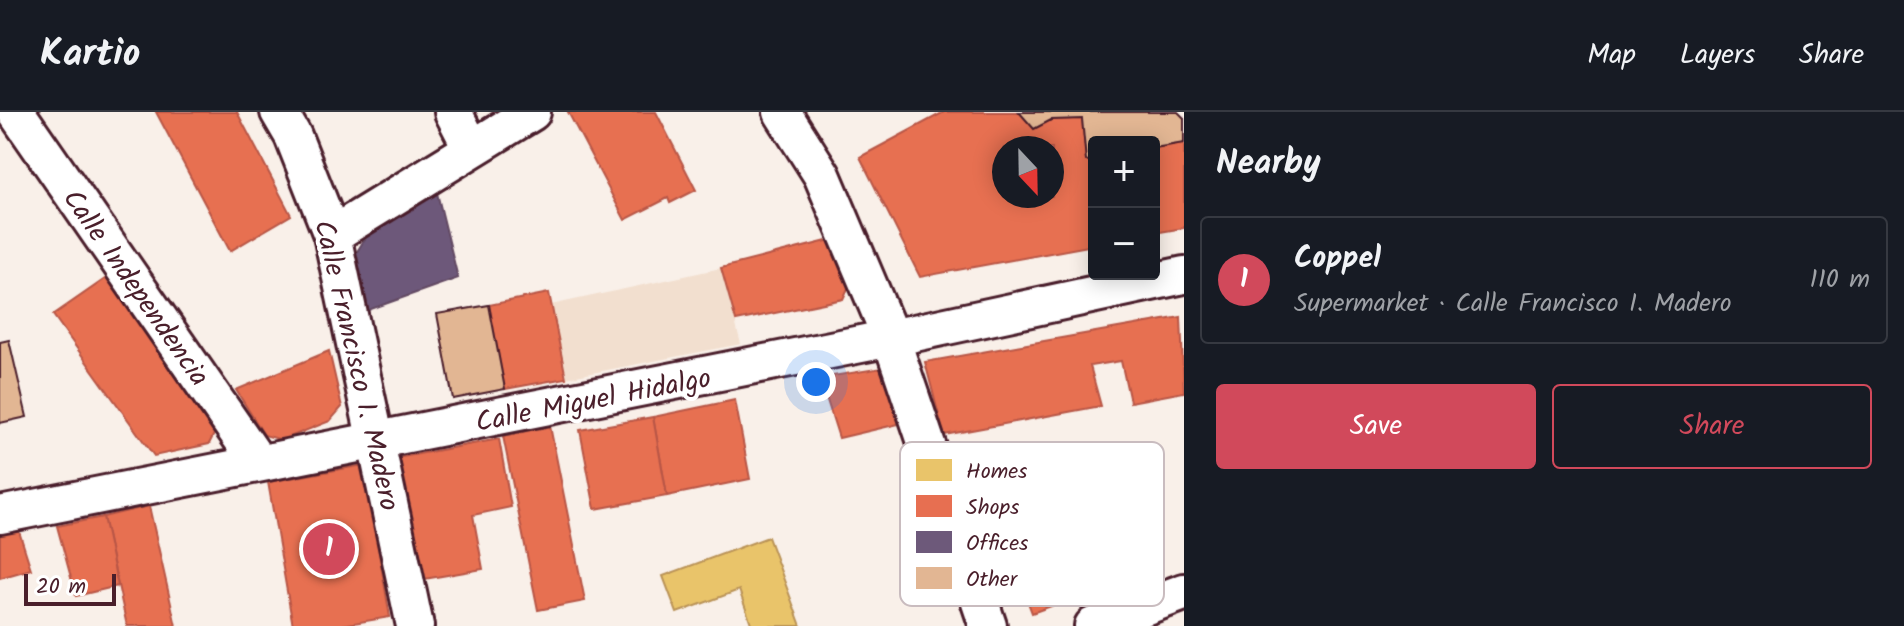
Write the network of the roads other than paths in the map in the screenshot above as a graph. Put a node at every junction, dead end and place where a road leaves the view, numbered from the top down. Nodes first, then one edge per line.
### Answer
1 (16, 112) edge
2 (279, 112) edge
3 (453, 112) edge
4 (532, 112) edge
5 (782, 112) edge
6 (471, 147) junction
7 (332, 235) junction
8 (1184, 275) edge
9 (891, 338) junction
10 (377, 442) junction
11 (926, 442) edge
12 (258, 462) junction
13 (0, 515) edge
14 (1184, 592) edge
15 (1164, 599) edge
16 (981, 606) edge
17 (1147, 606) edge
18 (415, 626) edge
19 (988, 626) edge
20 (1093, 626) edge

1 - 12 street, Calle Independencia
2 - 7 street, Calle Francisco I. Madero
3 - 6 street
4 - 6 street
5 - 9 street
6 - 7 street
7 - 10 street, Calle Francisco I. Madero
8 - 9 street, Calle Miguel Hidalgo
9 - 10 street, Calle Miguel Hidalgo
9 - 11 street
10 - 12 street, Calle Miguel Hidalgo
10 - 18 street, Calle Francisco I. Madero
12 - 13 street, Calle Miguel Hidalgo
14 - 15 street
16 - 19 street
17 - 20 street

